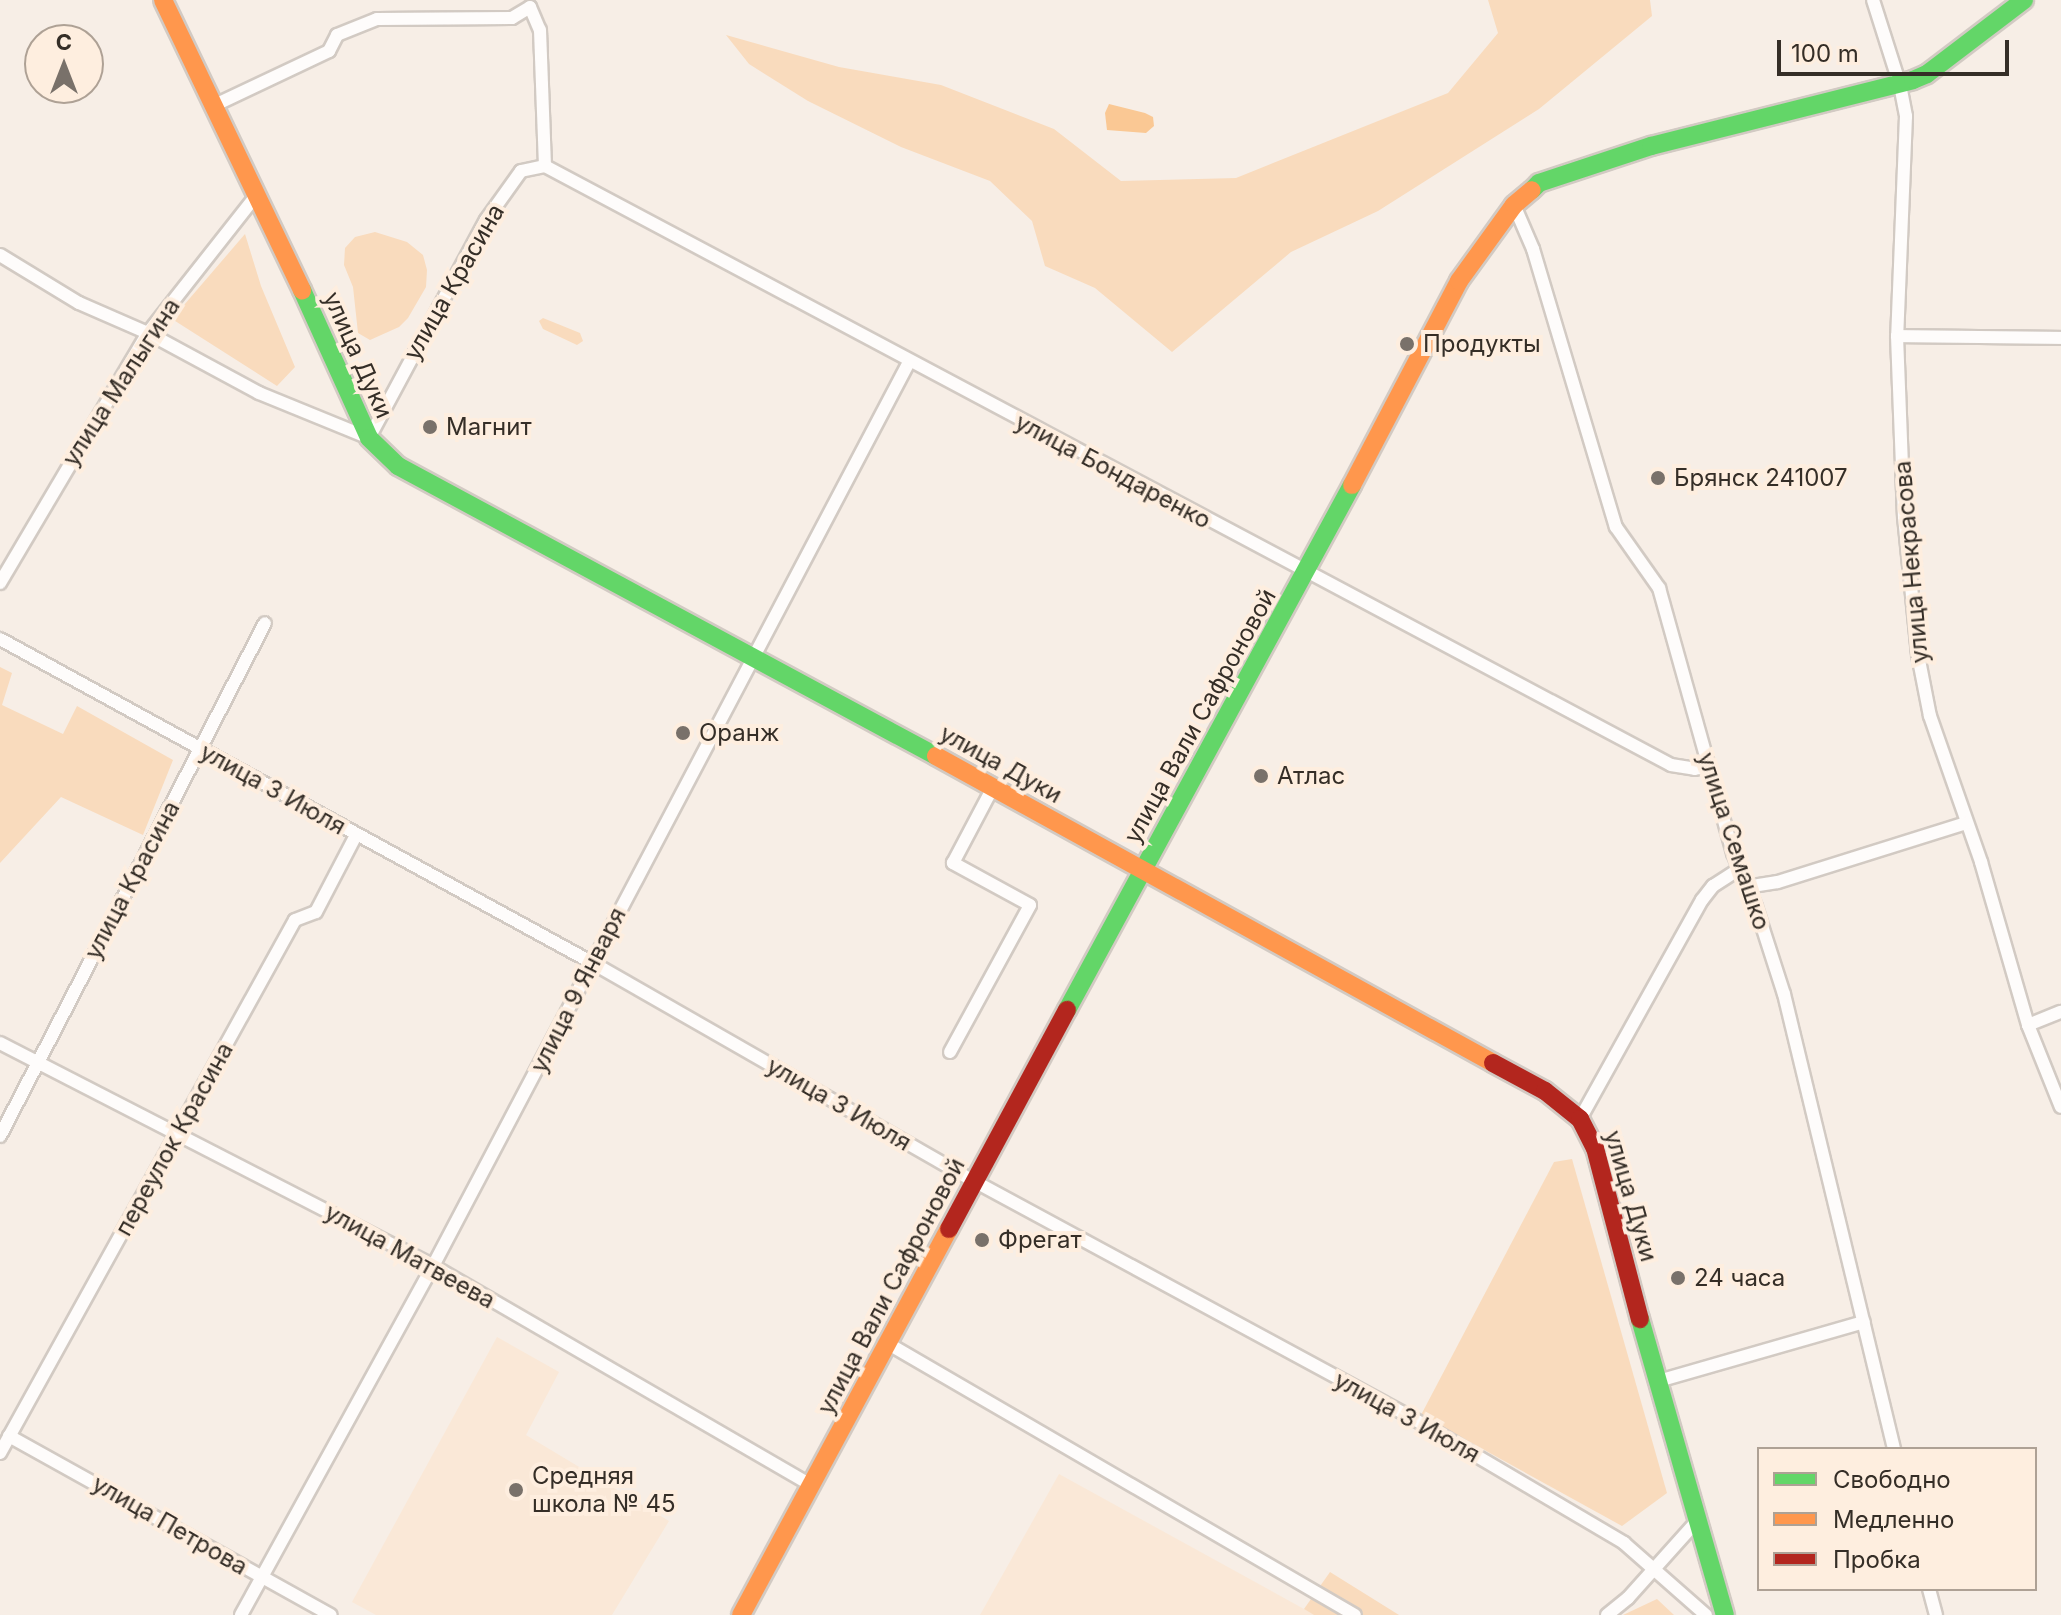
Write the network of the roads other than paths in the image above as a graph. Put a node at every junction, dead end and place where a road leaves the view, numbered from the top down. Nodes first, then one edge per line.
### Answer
1 (163, 0) edge
2 (1873, 0) edge
3 (2024, 0) edge
4 (1900, 85) junction
5 (215, 105) junction
6 (545, 166) junction
7 (258, 193) junction
8 (1514, 205) junction
9 (0, 255) edge
10 (148, 333) junction
11 (1897, 336) junction
12 (2061, 338) edge
13 (909, 362) junction
14 (369, 438) junction
15 (1306, 574) junction
16 (0, 583) edge
17 (265, 623) dead end
18 (0, 639) edge
19 (755, 658) junction
20 (201, 749) junction
21 (1708, 766) junction
22 (993, 787) junction
23 (1966, 823) junction
24 (356, 835) junction
25 (1738, 870) junction
26 (1142, 871) junction
27 (1746, 887) junction
28 (591, 962) junction
29 (2061, 1012) edge
30 (2028, 1025) junction
31 (0, 1043) edge
32 (950, 1052) dead end
33 (36, 1062) junction
34 (2061, 1107) edge
35 (1580, 1119) junction
36 (179, 1133) junction
37 (0, 1136) edge
38 (974, 1181) junction
39 (433, 1266) junction
40 (1864, 1322) junction
41 (887, 1343) junction
42 (1658, 1381) junction
43 (9, 1436) junction
44 (1894, 1447) edge
45 (0, 1453) edge
46 (811, 1485) junction
47 (1698, 1520) junction
48 (1655, 1569) junction
49 (261, 1577) junction
50 (1930, 1591) edge
51 (241, 1615) edge
52 (331, 1615) edge
53 (741, 1615) edge
54 (1355, 1615) edge
55 (1607, 1615) edge
56 (1706, 1615) edge
57 (1725, 1615) edge
58 (1936, 1615) edge

1 - 5 main road, улица Дуки
2 - 4 street, улица Некрасова
3 - 4 main road, улица Вали Сафроновой
4 - 8 main road, улица Вали Сафроновой
4 - 11 street, улица Некрасова
5 - 6 street
5 - 7 main road, улица Дуки
6 - 13 street, улица Бондаренко
6 - 14 street, улица Красина
7 - 10 street, улица Малыгина
7 - 14 main road, улица Дуки
8 - 15 main road, улица Вали Сафроновой
8 - 21 street, улица Семашко
9 - 10 street
10 - 14 street
10 - 16 street, улица Малыгина
11 - 12 street
11 - 23 street, улица Некрасова
13 - 15 street, улица Бондаренко
13 - 19 street, улица 9 Января
14 - 19 main road, улица Дуки
15 - 21 street, улица Бондаренко
15 - 26 main road, улица Вали Сафроновой
17 - 20 street, улица Красина
18 - 20 street, улица 3 Июля
19 - 22 main road, улица Дуки
19 - 28 street, улица 9 Января
20 - 24 street, улица 3 Июля
20 - 33 street, улица Красина
21 - 25 street, улица Семашко
22 - 26 main road, улица Дуки
22 - 32 street
23 - 27 street
23 - 30 street, улица Некрасова
24 - 28 street, улица 3 Июля
24 - 36 street, переулок Красина
25 - 27 street, улица Семашко
25 - 35 street
26 - 35 main road, улица Дуки
26 - 38 main road, улица Вали Сафроновой
27 - 40 street, улица Семашко
28 - 38 street, улица 3 Июля
28 - 39 street, улица 9 Января
29 - 30 street
30 - 34 street, улица Некрасова
31 - 33 street, улица Матвеева
33 - 36 street, улица Матвеева
33 - 37 street, улица Красина
35 - 42 main road, улица Дуки
36 - 39 street, улица Матвеева
36 - 43 street, переулок Красина
38 - 41 main road, улица Вали Сафроновой
38 - 48 street, улица 3 Июля
39 - 46 street, улица Матвеева
39 - 49 street, улица 9 Января
40 - 42 street
40 - 44 street, улица Семашко
41 - 46 main road, улица Вали Сафроновой
41 - 54 street
42 - 47 main road, улица Дуки
43 - 45 street, переулок Красина
43 - 49 street, улица Петрова
46 - 53 main road, улица Вали Сафроновой
47 - 48 street
47 - 57 main road, улица Дуки
48 - 55 street
48 - 56 street, улица 3 Июля
49 - 51 street, улица 9 Января
49 - 52 street, улица Петрова
50 - 58 street

